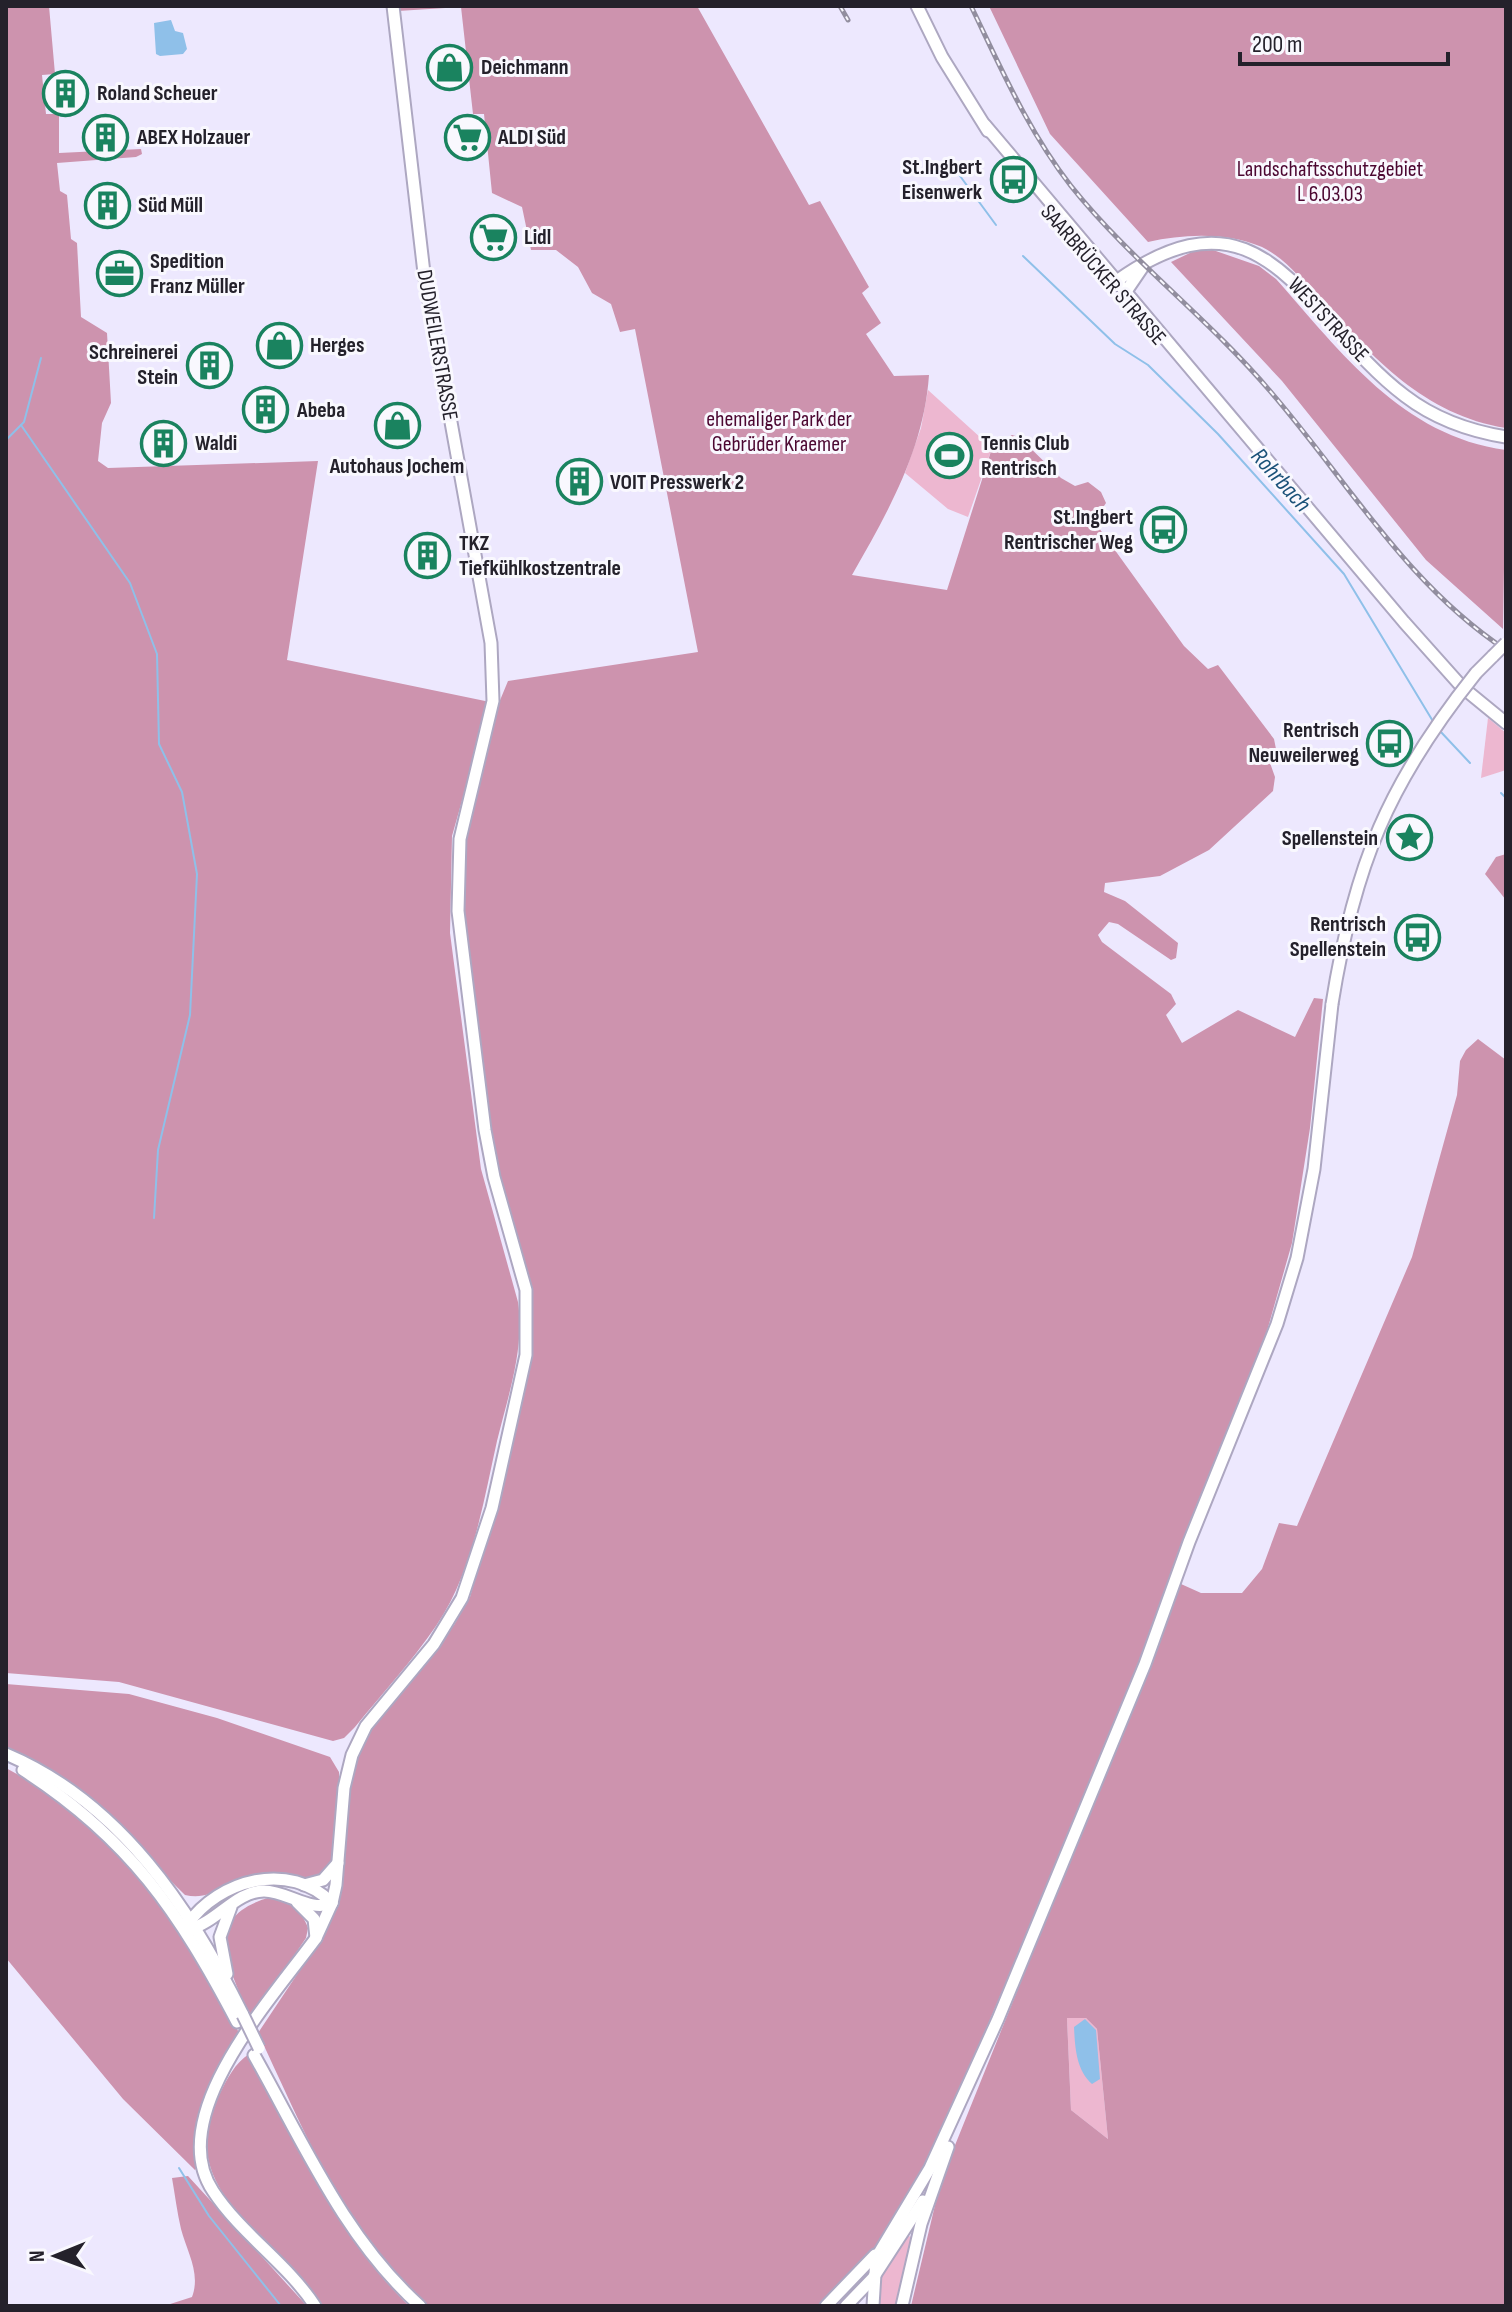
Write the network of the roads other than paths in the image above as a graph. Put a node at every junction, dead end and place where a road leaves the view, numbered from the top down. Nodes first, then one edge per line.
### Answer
1 (393, 6) edge
2 (917, 6) edge
3 (1121, 287) junction
4 (1506, 437) edge
5 (1506, 643) edge
6 (1506, 723) edge
7 (6, 1754) edge
8 (6, 1760) edge
9 (339, 1863) junction
10 (304, 1885) junction
11 (174, 1895) junction
12 (290, 1897) junction
13 (214, 1900) junction
14 (234, 1903) junction
15 (332, 1903) junction
16 (190, 1925) junction
17 (316, 1938) junction
18 (236, 2002) junction
19 (240, 2018) junction
20 (998, 2019) junction
21 (936, 2180) junction
22 (888, 2239) junction
23 (873, 2278) junction
24 (315, 2306) edge
25 (420, 2306) edge
26 (826, 2306) edge
27 (846, 2306) edge
28 (873, 2306) edge
29 (902, 2306) edge

1 - 9 main road, DUDWEILERSTRASSE
2 - 3 main road, SAARBRÜCKER STRASSE
3 - 4 main road, WESTSTRASSE
3 - 6 main road, SAARBRÜCKER STRASSE
5 - 20 main road, bridge
7 - 11 main road
8 - 16 main road
9 - 10 main road
9 - 15 main road, DUDWEILERSTRASSE
10 - 13 main road
10 - 15 main road
11 - 13 main road
11 - 16 main road
12 - 14 main road
12 - 15 main road
12 - 17 main road
13 - 16 main road
14 - 16 main road
14 - 18 main road
15 - 17 main road, DUDWEILERSTRASSE
16 - 18 main road
16 - 19 main road
17 - 24 main road, DUDWEILERSTRASSE
18 - 19 main road
19 - 25 main road
20 - 21 main road
20 - 22 main road
21 - 23 main road
21 - 29 main road
22 - 23 main road
22 - 26 main road
23 - 27 main road
23 - 28 main road

